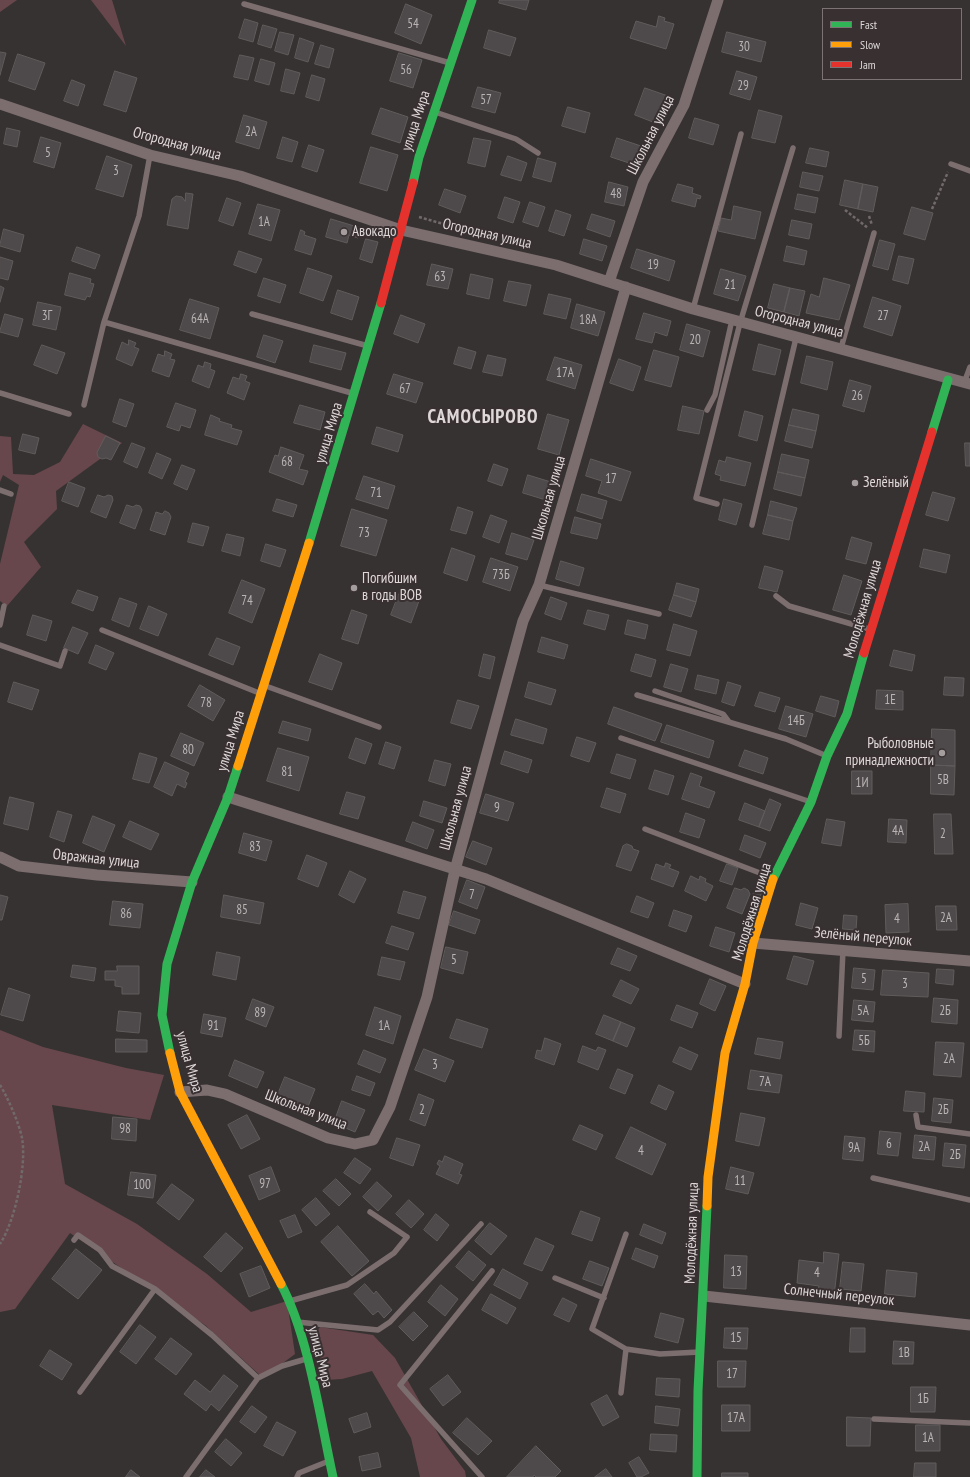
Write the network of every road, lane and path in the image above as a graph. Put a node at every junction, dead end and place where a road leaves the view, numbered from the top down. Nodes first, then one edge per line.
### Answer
1 (472, 0) edge
2 (718, 0) edge
3 (244, 4) dead end
4 (450, 63) junction
5 (0, 104) edge
6 (434, 111) junction
7 (741, 134) dead end
8 (793, 148) dead end
9 (538, 153) dead end
10 (150, 155) junction
11 (951, 164) joint
12 (970, 172) edge
13 (845, 210) dead end
14 (932, 210) dead end
15 (401, 230) junction
16 (874, 233) joint
17 (609, 282) junction
18 (626, 287) junction
19 (693, 310) junction
20 (252, 314) dead end
21 (104, 322) junction
22 (736, 322) junction
23 (796, 338) junction
24 (368, 346) junction
25 (841, 348) junction
26 (970, 367) edge
27 (948, 380) junction
28 (967, 384) edge
29 (0, 393) edge
30 (355, 394) junction
31 (84, 405) dead end
32 (707, 410) dead end
33 (69, 414) dead end
34 (0, 490) edge
35 (11, 494) dead end
36 (717, 504) dead end
37 (752, 525) dead end
38 (539, 585) junction
39 (776, 596) dead end
40 (4, 606) dead end
41 (659, 614) dead end
42 (0, 625) edge
43 (102, 630) dead end
44 (870, 630) junction
45 (0, 645) edge
46 (65, 652) dead end
47 (262, 689) junction
48 (655, 691) dead end
49 (638, 695) dead end
50 (729, 722) junction
51 (379, 727) dead end
52 (621, 738) dead end
53 (827, 756) junction
54 (228, 797) junction
55 (811, 802) junction
56 (645, 829) dead end
57 (0, 857) edge
58 (455, 870) junction
59 (774, 879) junction
60 (192, 882) junction
61 (753, 943) junction
62 (844, 950) junction
63 (970, 961) edge
64 (745, 984) junction
65 (839, 1036) dead end
66 (0, 1085) edge
67 (180, 1092) junction
68 (916, 1115) dead end
69 (970, 1134) edge
70 (873, 1178) dead end
71 (970, 1200) edge
72 (370, 1212) dead end
73 (481, 1224) dead end
74 (626, 1234) dead end
75 (74, 1240) dead end
76 (0, 1244) edge
77 (492, 1271) dead end
78 (555, 1278) dead end
79 (154, 1289) junction
80 (704, 1296) junction
81 (604, 1298) junction
82 (290, 1301) junction
83 (297, 1322) junction
84 (970, 1325) edge
85 (626, 1349) junction
86 (700, 1352) junction
87 (307, 1359) junction
88 (258, 1378) junction
89 (80, 1392) dead end
90 (621, 1393) dead end
91 (874, 1419) dead end
92 (970, 1423) edge
93 (329, 1461) junction
94 (186, 1477) edge
95 (298, 1477) edge
96 (333, 1477) edge
97 (482, 1477) edge
98 (697, 1477) edge

1 - 4 street, улица Мира
2 - 17 street, Школьная улица
3 - 4 lane
4 - 6 street, улица Мира
5 - 10 street, Огородная улица
6 - 9 lane
6 - 15 street, улица Мира
7 - 19 lane
8 - 22 lane
10 - 15 street, Огородная улица
10 - 21 lane
11 - 12 lane
11 - 14 path
13 - 16 path
15 - 17 street, Огородная улица
15 - 24 street, улица Мира
16 - 25 lane
17 - 18 street, Огородная улица
18 - 19 street, Огородная улица
18 - 38 street, Школьная улица
19 - 22 street, Огородная улица
20 - 24 lane
21 - 30 lane
21 - 31 lane
22 - 23 street, Огородная улица
22 - 32 lane
22 - 36 lane
23 - 25 street, Огородная улица
23 - 37 lane
24 - 30 street, улица Мира
25 - 27 street, Огородная улица
26 - 28 lane
27 - 28 street, Огородная улица
27 - 44 street, Молодёжная улица
29 - 33 lane
30 - 47 street, улица Мира
34 - 35 lane
38 - 41 lane
38 - 58 street, Школьная улица
39 - 44 lane
40 - 42 lane
43 - 47 lane
44 - 53 street, Молодёжная улица
45 - 46 lane
47 - 51 lane
47 - 54 street, улица Мира
48 - 50 lane
49 - 50 lane
50 - 53 lane
52 - 55 lane
53 - 55 street, Молодёжная улица
54 - 58 street
54 - 60 street, улица Мира
55 - 59 street, Молодёжная улица
56 - 59 lane
57 - 60 street, Овражная улица
58 - 64 street
58 - 67 street, Школьная улица
59 - 61 street, Молодёжная улица
60 - 67 street, улица Мира
61 - 62 street, Зелёный переулок
61 - 64 street, Молодёжная улица
62 - 63 street, Зелёный переулок
62 - 65 lane
64 - 80 street, Молодёжная улица
66 - 76 path
67 - 82 street, улица Мира
68 - 69 lane
70 - 71 lane
72 - 82 lane
73 - 83 lane
74 - 81 lane
75 - 79 lane
77 - 97 lane
78 - 81 lane
79 - 88 lane
79 - 89 lane
80 - 84 street, Солнечный переулок
80 - 86 street, Молодёжная улица
81 - 85 lane
82 - 83 street, улица Мира
83 - 87 street, улица Мира
85 - 86 lane
85 - 90 lane
86 - 98 street, Молодёжная улица
87 - 88 lane
87 - 93 street, улица Мира
88 - 94 lane
91 - 92 lane
93 - 95 lane
93 - 96 street, улица Мира

